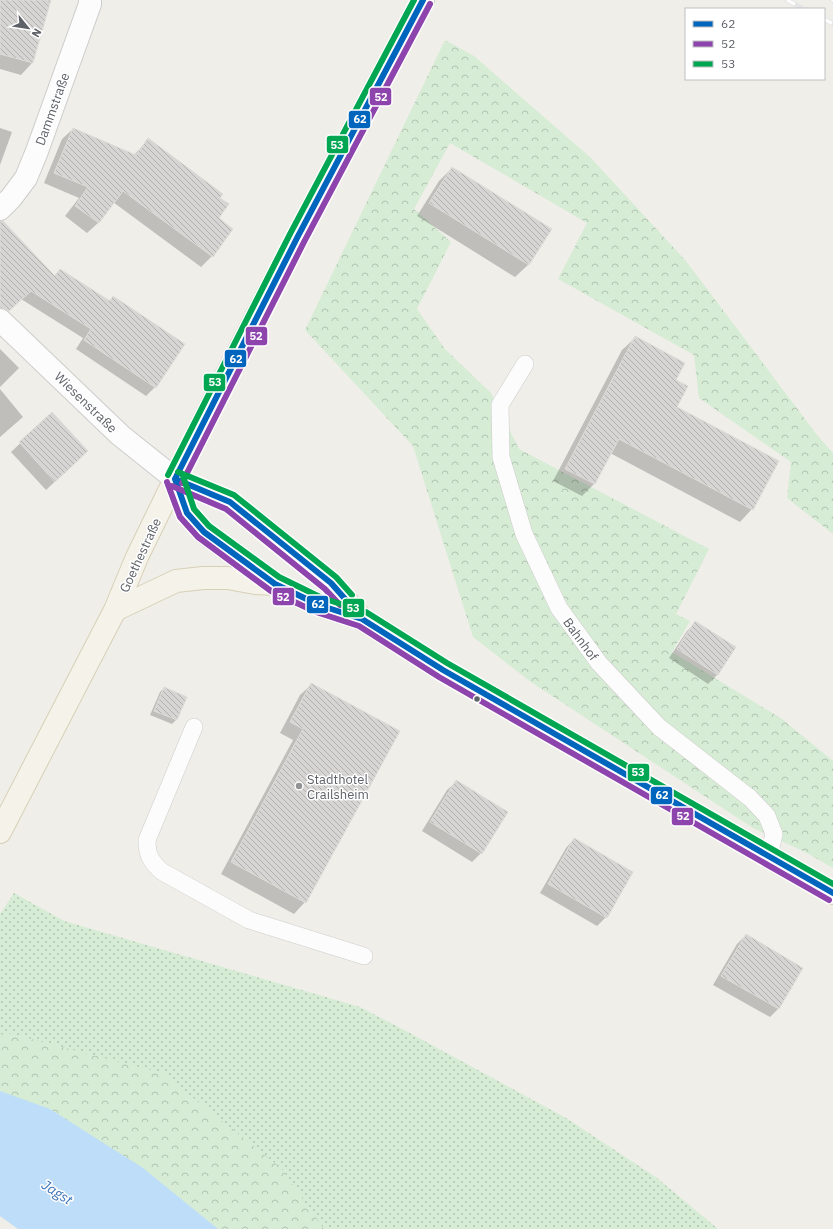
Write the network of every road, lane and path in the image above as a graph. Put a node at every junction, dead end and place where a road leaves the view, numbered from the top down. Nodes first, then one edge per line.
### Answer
1 (90, 0) edge
2 (423, 0) edge
3 (0, 209) edge
4 (0, 320) edge
5 (525, 364) dead end
6 (175, 479) junction
7 (275, 584) junction
8 (115, 610) junction
9 (362, 619) junction
10 (194, 727) dead end
11 (0, 832) edge
12 (768, 856) junction
13 (833, 893) edge
14 (364, 956) dead end

1 - 3 main road, Dammstraße
2 - 6 main road, Goethestraße
4 - 6 main road, Wiesenstraße
5 - 12 lane, Bahnhof
6 - 7 main road
6 - 8 main road, Goethestraße
6 - 9 main road
7 - 8 main road
7 - 9 main road
8 - 11 main road, Goethestraße
9 - 12 main road
10 - 14 lane
12 - 13 main road

